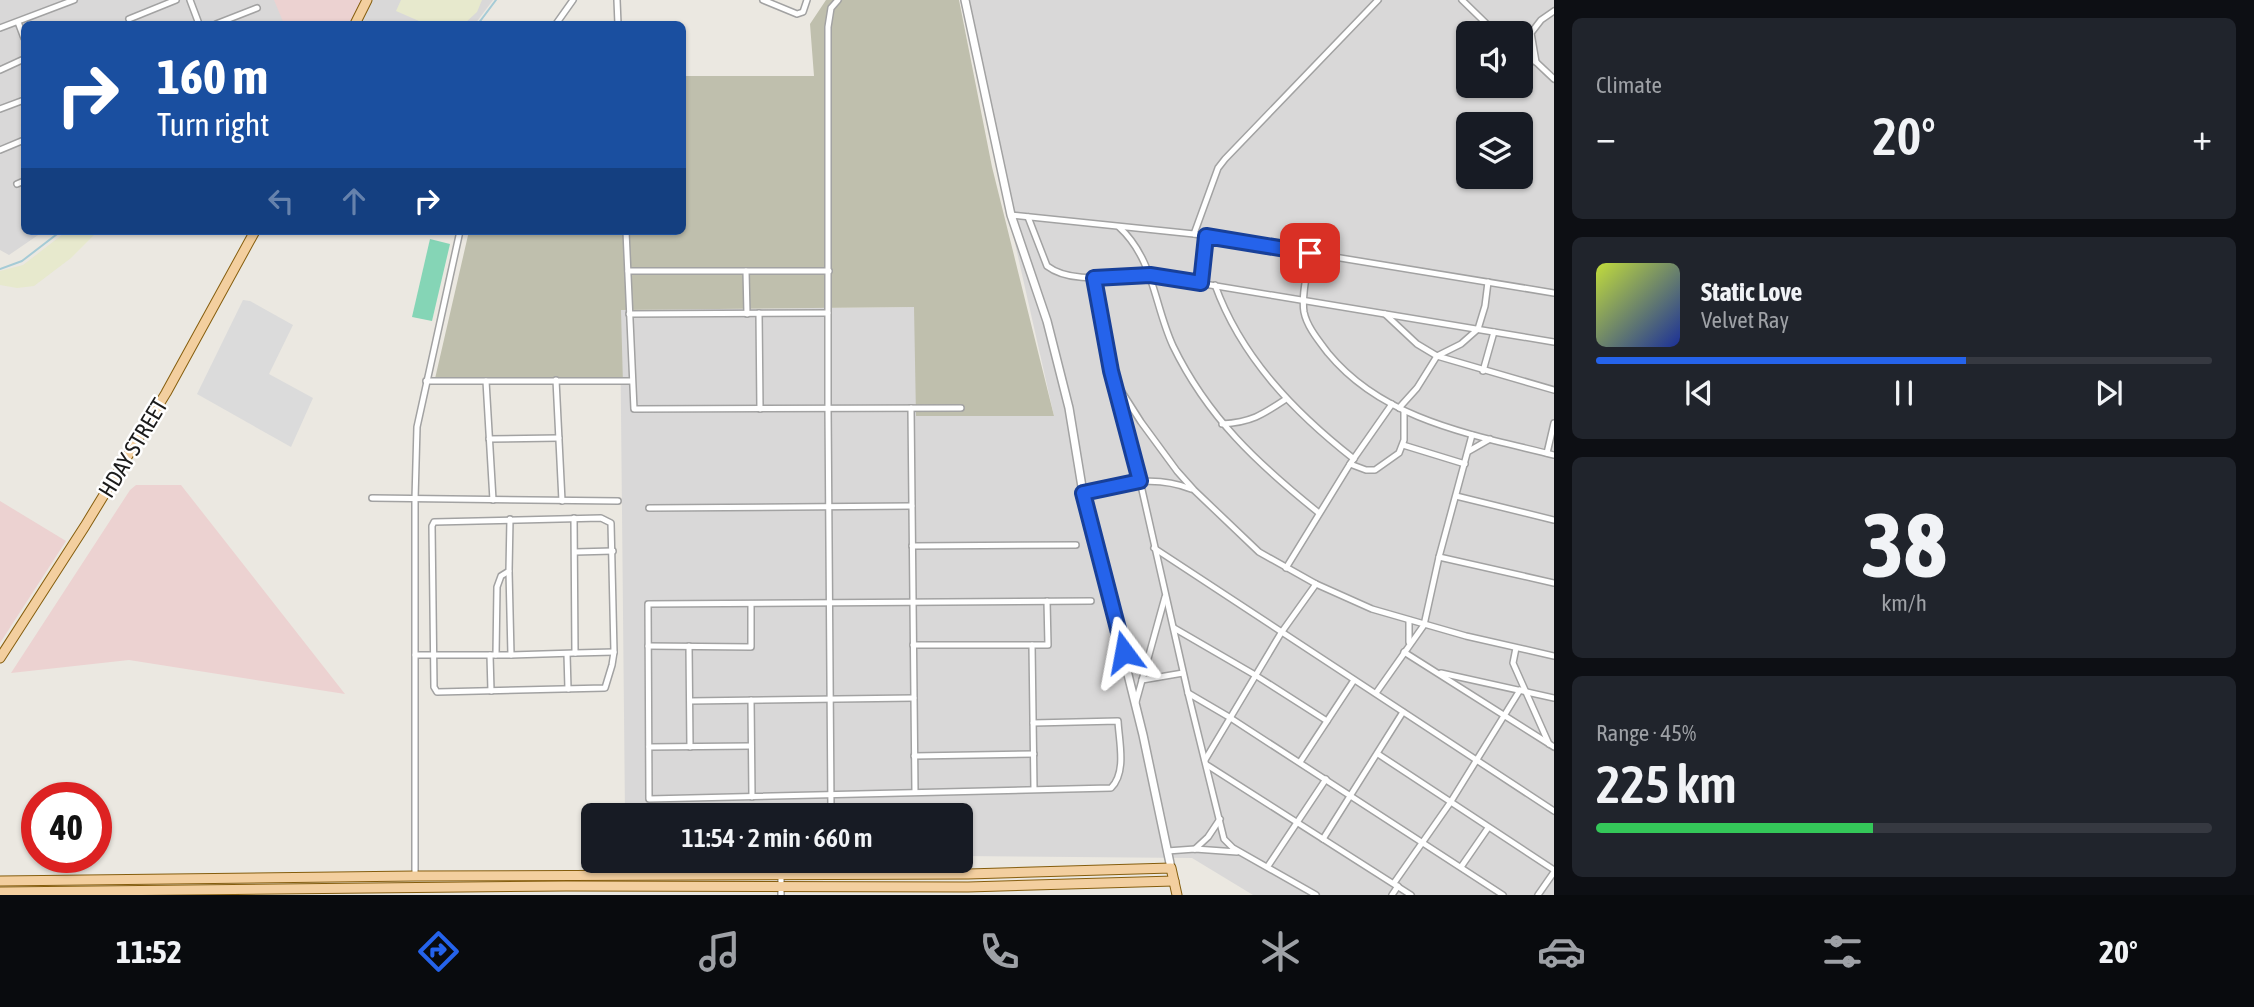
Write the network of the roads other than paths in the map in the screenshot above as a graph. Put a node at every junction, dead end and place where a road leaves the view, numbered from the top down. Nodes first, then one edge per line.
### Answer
1 (74, 0) edge
2 (176, 0) edge
3 (190, 0) edge
4 (367, 0) edge
5 (573, 0) edge
6 (617, 0) edge
7 (763, 0) edge
8 (807, 0) edge
9 (838, 0) edge
10 (965, 0) edge
11 (1378, 0) edge
12 (1462, 0) edge
13 (257, 8) dead end
14 (1554, 11) edge
15 (129, 19) dead end
16 (198, 21) edge
17 (224, 21) edge
18 (356, 21) edge
19 (558, 21) edge
20 (618, 21) edge
21 (1484, 21) edge
22 (18, 22) junction
23 (0, 28) edge
24 (21, 30) edge
25 (21, 60) edge
26 (1533, 60) edge
27 (1536, 62) junction
28 (0, 70) edge
29 (1554, 79) edge
30 (21, 101) edge
31 (0, 109) edge
32 (21, 141) edge
33 (0, 150) edge
34 (21, 182) edge
35 (17, 184) dead end
36 (1011, 215) junction
37 (1028, 217) junction
38 (1118, 227) junction
39 (1194, 234) junction
40 (253, 235) edge
41 (459, 235) edge
42 (626, 235) edge
43 (1206, 236) junction
44 (1310, 253) junction
45 (628, 271) junction
46 (746, 271) junction
47 (829, 271) junction
48 (1150, 275) junction
49 (1094, 278) junction
50 (1488, 282) junction
51 (1201, 283) junction
52 (1215, 285) junction
53 (1554, 293) edge
54 (1304, 302) junction
55 (759, 313) junction
56 (828, 313) junction
57 (629, 314) junction
58 (747, 314) junction
59 (1384, 314) junction
60 (1478, 328) junction
61 (1494, 332) junction
62 (1554, 342) edge
63 (1437, 356) junction
64 (1483, 371) junction
65 (1113, 378) junction
66 (556, 380) junction
67 (486, 381) junction
68 (632, 381) junction
69 (426, 382) junction
70 (1554, 390) edge
71 (1286, 399) junction
72 (1392, 404) junction
73 (760, 408) junction
74 (828, 408) junction
75 (911, 408) junction
76 (961, 408) dead end
77 (1402, 409) junction
78 (1554, 423) edge
79 (1223, 424) junction
80 (1472, 435) junction
81 (559, 438) junction
82 (489, 439) junction
83 (1490, 439) junction
84 (1404, 445) junction
85 (1469, 451) junction
86 (1546, 453) junction
87 (1554, 455) edge
88 (1352, 461) junction
89 (1465, 464) junction
90 (1140, 481) junction
91 (1194, 490) junction
92 (1083, 493) junction
93 (1456, 496) junction
94 (372, 498) dead end
95 (415, 499) junction
96 (493, 500) junction
97 (562, 500) junction
98 (618, 501) dead end
99 (829, 506) junction
100 (912, 506) junction
101 (649, 508) dead end
102 (1319, 513) junction
103 (575, 518) junction
104 (510, 519) junction
105 (1554, 520) edge
106 (1076, 545) dead end
107 (912, 546) junction
108 (1154, 548) junction
109 (613, 551) junction
110 (575, 552) junction
111 (1439, 557) junction
112 (1286, 568) junction
113 (509, 571) junction
114 (1554, 583) edge
115 (1316, 584) junction
116 (1166, 595) junction
117 (1047, 601) junction
118 (1091, 601) dead end
119 (912, 602) junction
120 (831, 603) junction
121 (751, 604) junction
122 (1409, 620) junction
123 (1424, 625) junction
124 (1173, 627) junction
125 (1281, 633) junction
126 (1409, 642) junction
127 (913, 645) junction
128 (1032, 645) junction
129 (648, 646) junction
130 (689, 646) junction
131 (1516, 648) junction
132 (614, 652) junction
133 (1404, 652) junction
134 (575, 653) junction
135 (511, 654) junction
136 (567, 654) junction
137 (415, 655) junction
138 (433, 655) junction
139 (493, 655) junction
140 (1554, 656) edge
141 (0, 658) edge
142 (1437, 672) junction
143 (1183, 673) junction
144 (1255, 675) junction
145 (1142, 680) junction
146 (1354, 680) junction
147 (568, 689) junction
148 (491, 691) junction
149 (1524, 691) junction
150 (1188, 693) junction
151 (1376, 693) junction
152 (914, 698) junction
153 (1554, 698) edge
154 (831, 699) junction
155 (751, 700) junction
156 (690, 701) junction
157 (1136, 702) junction
158 (1403, 712) junction
159 (1504, 715) junction
160 (1229, 717) junction
161 (1326, 720) junction
162 (1033, 723) junction
163 (751, 746) junction
164 (1552, 746) edge
165 (649, 747) junction
166 (690, 747) junction
167 (1034, 754) junction
168 (1378, 754) junction
169 (914, 756) junction
170 (1477, 760) junction
171 (1300, 762) junction
172 (1206, 763) junction
173 (1326, 779) junction
174 (1034, 789) junction
175 (915, 792) junction
176 (831, 795) junction
177 (1351, 795) junction
178 (752, 797) junction
179 (831, 803) edge
180 (1450, 803) junction
181 (1554, 811) edge
182 (1220, 819) junction
183 (1297, 822) junction
184 (1488, 828) junction
185 (1323, 839) junction
186 (1423, 843) junction
187 (1195, 849) junction
188 (1167, 851) junction
189 (1240, 852) junction
190 (1268, 866) junction
191 (1461, 867) junction
192 (1171, 868) junction
193 (1554, 871) edge
194 (781, 874) junction
195 (415, 876) junction
196 (602, 876) junction
197 (0, 881) edge
198 (1174, 881) junction
199 (1396, 885) junction
200 (566, 886) junction
201 (415, 887) junction
202 (0, 891) edge
203 (597, 891) edge
204 (610, 891) edge
205 (781, 891) edge
206 (81, 893) edge
207 (580, 895) edge
208 (1177, 895) edge
209 (1317, 895) edge
210 (1392, 895) edge
211 (1411, 895) edge
212 (1503, 895) edge
213 (1538, 895) edge

1 - 22 street
2 - 15 street
3 - 16 street
4 - 18 main road
5 - 19 street
6 - 20 street
7 - 8 street
9 - 47 street
10 - 36 street
11 - 39 street
12 - 21 street
13 - 17 street
14 - 27 street
22 - 23 street
22 - 24 street
25 - 28 street
26 - 27 street
27 - 29 street
30 - 31 street
32 - 33 street
34 - 35 street
36 - 37 street
36 - 92 street
37 - 38 street
37 - 49 street
38 - 39 street
38 - 48 street
39 - 43 street
40 - 141 main road, HDAY STREET
41 - 69 street
42 - 45 street
43 - 44 street
43 - 51 street
44 - 50 street
44 - 54 street
45 - 46 street
45 - 57 street
46 - 47 street
46 - 58 street
47 - 56 street
48 - 49 street
48 - 51 street
48 - 79 street
49 - 65 street
50 - 53 street
50 - 60 street
51 - 52 street
52 - 54 street
52 - 71 street
54 - 59 street
54 - 72 street
55 - 56 street
55 - 58 street
55 - 73 street
56 - 74 street
57 - 58 street
57 - 68 street
59 - 60 street
59 - 63 street
60 - 61 street
60 - 63 street
61 - 62 street
61 - 64 street
63 - 64 street
63 - 77 street
64 - 70 street
65 - 90 street
65 - 91 street
66 - 67 street
66 - 68 street
66 - 81 street
67 - 69 street
67 - 82 street
68 - 73 street
69 - 95 street
71 - 79 street
71 - 88 street
72 - 77 street
72 - 88 street
73 - 74 street
74 - 75 street
74 - 99 street
75 - 76 street
75 - 100 street
77 - 80 street
77 - 84 street
78 - 86 street
79 - 102 street
80 - 83 street
80 - 85 street
81 - 82 street
81 - 97 street
82 - 96 street
83 - 85 street
83 - 86 street
84 - 88 street
84 - 89 street
85 - 89 street
86 - 87 street
88 - 102 street
89 - 93 street
90 - 91 street
90 - 92 street
90 - 108 street
91 - 112 street
92 - 157 street
93 - 105 street
93 - 111 street
94 - 95 street
95 - 96 street
95 - 137 street
96 - 97 street
97 - 98 street
99 - 100 street
99 - 101 street
99 - 120 street
100 - 107 street
102 - 112 street
103 - 104 street
103 - 109 street
103 - 110 street
104 - 113 street
104 - 138 street
106 - 107 street
107 - 119 street
108 - 116 street
108 - 125 street
109 - 110 street
109 - 132 street
110 - 134 street
111 - 114 street
111 - 123 street
112 - 115 street
113 - 135 street
113 - 139 street
115 - 122 street
115 - 125 street
116 - 124 street
116 - 145 street
117 - 118 street
117 - 119 street
117 - 128 street
119 - 120 street
119 - 127 street
120 - 121 street
120 - 154 street
121 - 129 street
121 - 130 street
122 - 123 street
122 - 126 street
123 - 126 street
123 - 131 street
124 - 143 street
124 - 144 street
125 - 144 street
125 - 146 street
126 - 133 street
127 - 128 street
127 - 152 street
128 - 162 street
129 - 130 street
129 - 165 street
130 - 156 street
131 - 140 street
131 - 149 street
132 - 134 street
132 - 147 street
133 - 142 street
133 - 151 street
134 - 136 street
135 - 136 street
135 - 139 street
136 - 147 street
137 - 138 street
137 - 195 street
138 - 139 street
138 - 148 street
139 - 148 street
142 - 149 street
142 - 159 street
143 - 145 street
143 - 150 street
144 - 160 street
144 - 161 street
145 - 157 street
146 - 151 street
146 - 161 street
147 - 148 street
149 - 153 street
149 - 159 street
149 - 164 street
150 - 160 street
150 - 172 street
151 - 158 street
152 - 154 street
152 - 169 street
154 - 155 street
154 - 176 street
155 - 156 street
155 - 163 street
156 - 166 street
157 - 188 street
158 - 168 street
158 - 170 street
159 - 164 street
159 - 170 street
160 - 171 street
160 - 172 street
161 - 171 street
162 - 167 street
162 - 174 street
163 - 166 street
163 - 178 street
165 - 166 street
165 - 178 street
167 - 169 street
167 - 174 street
168 - 177 street
168 - 180 street
169 - 175 street
170 - 180 street
170 - 181 street
171 - 173 street
172 - 182 street
172 - 183 street
173 - 177 street
173 - 183 street
174 - 175 street
175 - 176 street
176 - 178 street
176 - 179 street
177 - 185 street
177 - 186 street
180 - 184 street
180 - 186 street
182 - 187 street
182 - 189 street
183 - 185 street
183 - 190 street
184 - 191 street
184 - 193 street
185 - 199 street
186 - 191 street
186 - 199 street
187 - 188 street
187 - 189 street
188 - 192 street
189 - 190 street
190 - 209 street
191 - 212 street
192 - 194 main road
192 - 198 main road
193 - 213 street
194 - 196 main road
194 - 205 street
195 - 196 main road
195 - 197 main road
195 - 201 street
196 - 203 street
198 - 205 main road
198 - 208 main road
199 - 210 street
199 - 211 street
200 - 201 main road
200 - 203 main road
200 - 207 main road
201 - 206 main road
202 - 206 main road
203 - 204 main road
204 - 205 main road

